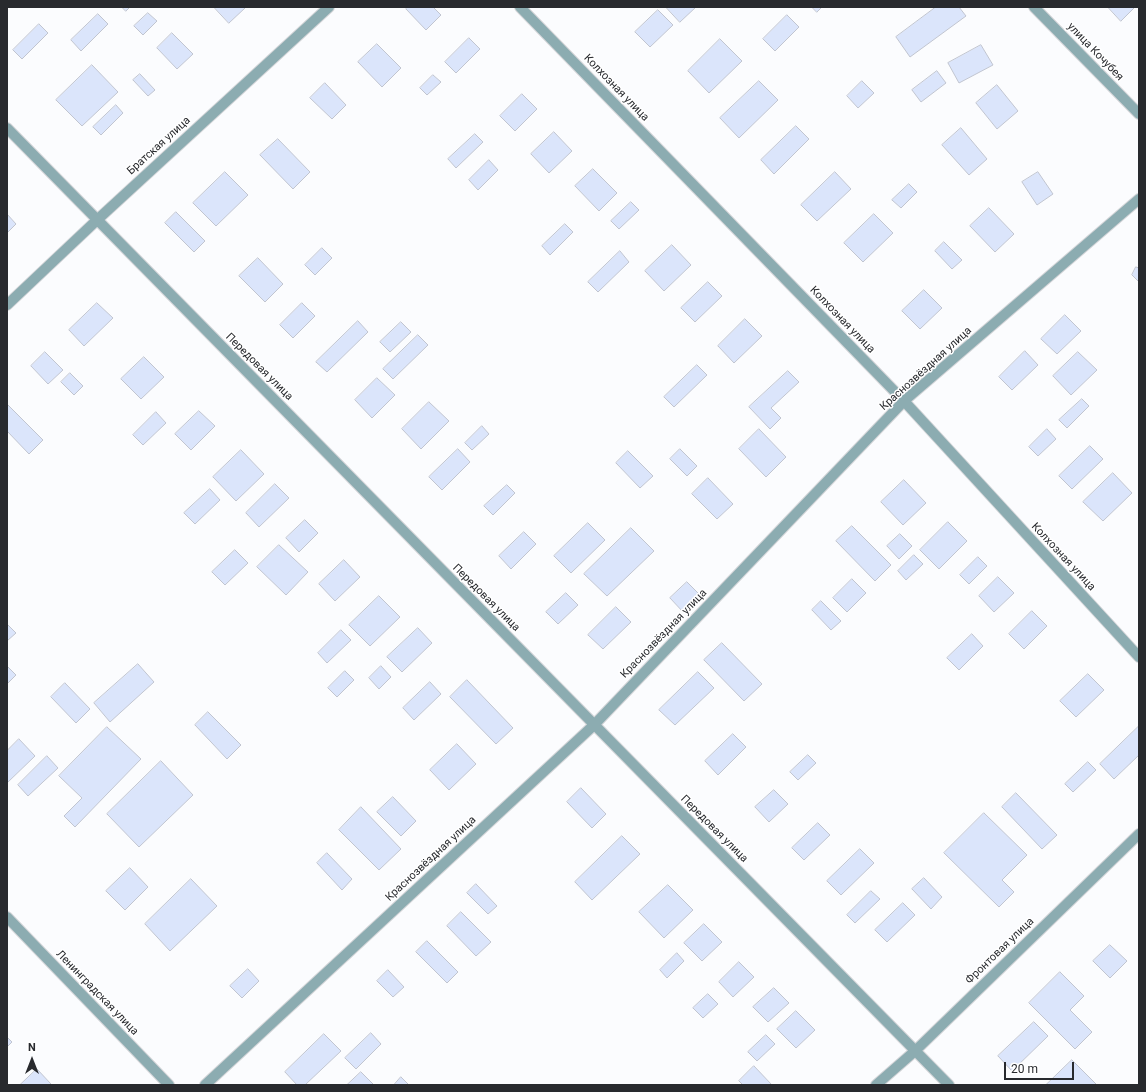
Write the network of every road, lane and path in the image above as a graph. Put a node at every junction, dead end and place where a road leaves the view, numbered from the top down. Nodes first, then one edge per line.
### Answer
1 (329, 7) edge
2 (520, 7) edge
3 (1034, 7) edge
4 (1139, 114) edge
5 (7, 128) edge
6 (1139, 199) edge
7 (97, 220) junction
8 (7, 304) edge
9 (904, 401) junction
10 (1139, 657) edge
11 (594, 725) junction
12 (1139, 834) edge
13 (7, 917) edge
14 (915, 1051) junction
15 (169, 1085) edge
16 (205, 1085) edge
17 (876, 1085) edge
18 (949, 1085) edge

1 - 7 street, Братская улица
2 - 9 street, Колхозная улица
3 - 4 street, улица Кочубея
5 - 7 street, Передовая улица
6 - 9 street, Краснозвёздная улица
7 - 8 street, Братская улица
7 - 11 street, Передовая улица
9 - 10 street, Колхозная улица
9 - 11 street, Краснозвёздная улица
11 - 14 street, Передовая улица
11 - 16 street, Краснозвёздная улица
12 - 14 street, Фронтовая улица
13 - 15 street, Ленинградская улица
14 - 17 street, Фронтовая улица
14 - 18 street, Передовая улица

